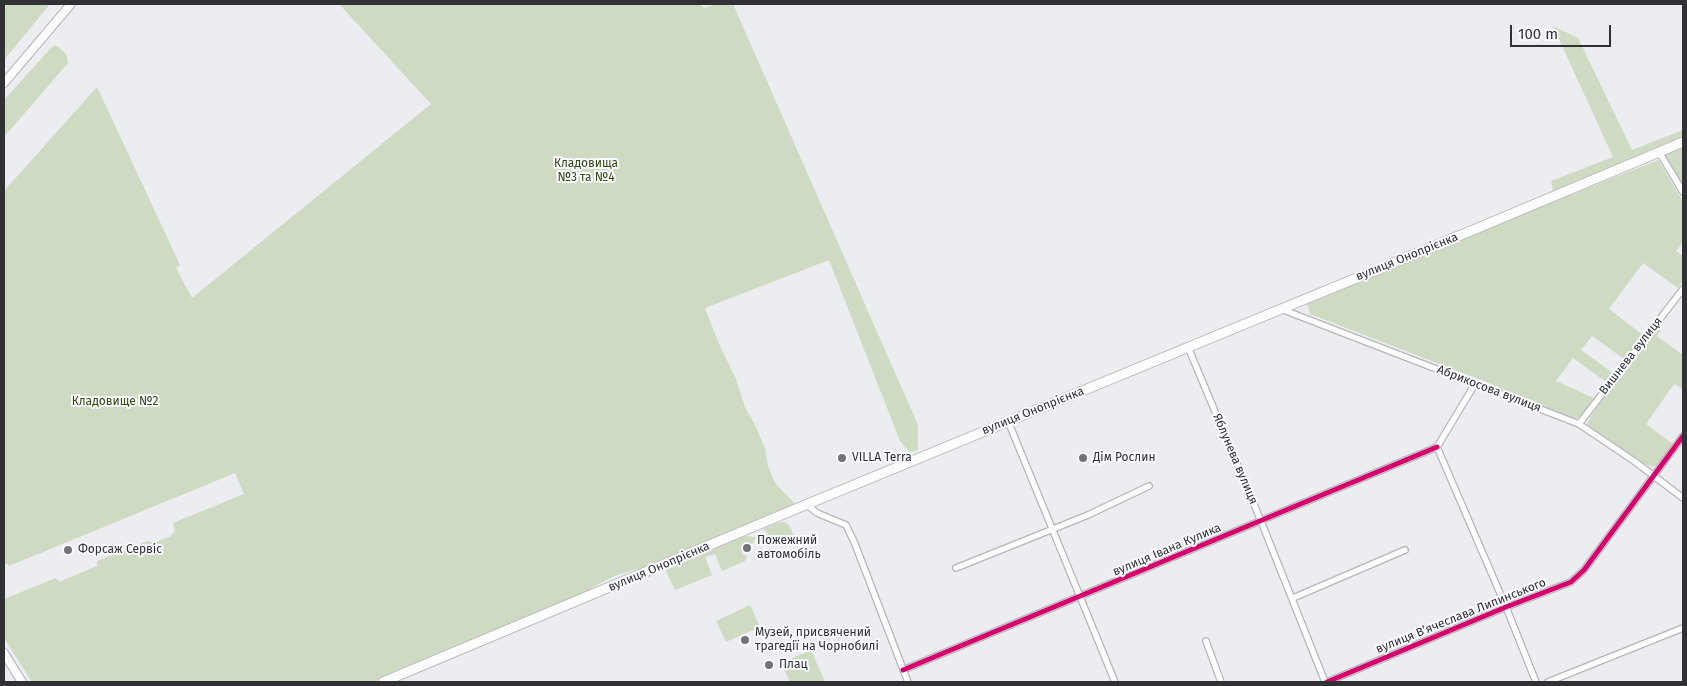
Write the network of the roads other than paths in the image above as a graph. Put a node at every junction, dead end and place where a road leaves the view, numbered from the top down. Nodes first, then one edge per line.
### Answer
1 (71, 4) edge
2 (4, 83) edge
3 (1683, 142) edge
4 (1659, 152) junction
5 (1683, 192) edge
6 (1683, 289) edge
7 (1281, 308) junction
8 (1188, 347) junction
9 (1475, 384) junction
10 (1008, 422) junction
11 (1580, 424) junction
12 (1683, 436) edge
13 (1437, 447) junction
14 (1654, 476) junction
15 (1149, 486) dead end
16 (1683, 498) edge
17 (806, 504) junction
18 (1261, 521) junction
19 (1052, 529) junction
20 (1405, 550) dead end
21 (956, 568) dead end
22 (1080, 597) junction
23 (1293, 598) junction
24 (1506, 607) junction
25 (1683, 628) edge
26 (1206, 641) dead end
27 (4, 653) edge
28 (904, 670) junction
29 (22, 682) edge
30 (383, 682) edge
31 (908, 682) edge
32 (1115, 682) edge
33 (1221, 682) edge
34 (1326, 682) edge
35 (1536, 682) edge
36 (1548, 682) edge

1 - 2 main road
3 - 4 main road, вулиця Онопрієнка
4 - 5 street
4 - 7 main road, вулиця Онопрієнка
6 - 11 street, Вишнева вулиця
7 - 8 main road, вулиця Онопрієнка
7 - 9 street, Абрикосова вулиця
8 - 10 main road, вулиця Онопрієнка
8 - 18 street, Яблунева вулиця
9 - 11 street, Абрикосова вулиця
9 - 13 street
10 - 17 main road, вулиця Онопрієнка
10 - 19 street
11 - 14 street, Абрикосова вулиця
12 - 14 street, вулиця Вʼячеслава Липинського
13 - 18 street, вулиця Івана Кулика
13 - 24 street
14 - 16 street, Абрикосова вулиця
14 - 24 street, вулиця Вʼячеслава Липинського
15 - 19 street
17 - 28 street
17 - 30 main road, вулиця Онопрієнка
18 - 22 street, вулиця Івана Кулика
18 - 23 street, Яблунева вулиця
19 - 21 street
19 - 22 street
20 - 23 street
22 - 28 street, вулиця Івана Кулика
22 - 32 street
23 - 34 street, Яблунева вулиця
24 - 34 street, вулиця Вʼячеслава Липинського
24 - 35 street
25 - 36 street
26 - 33 street
27 - 29 main road
28 - 31 street

